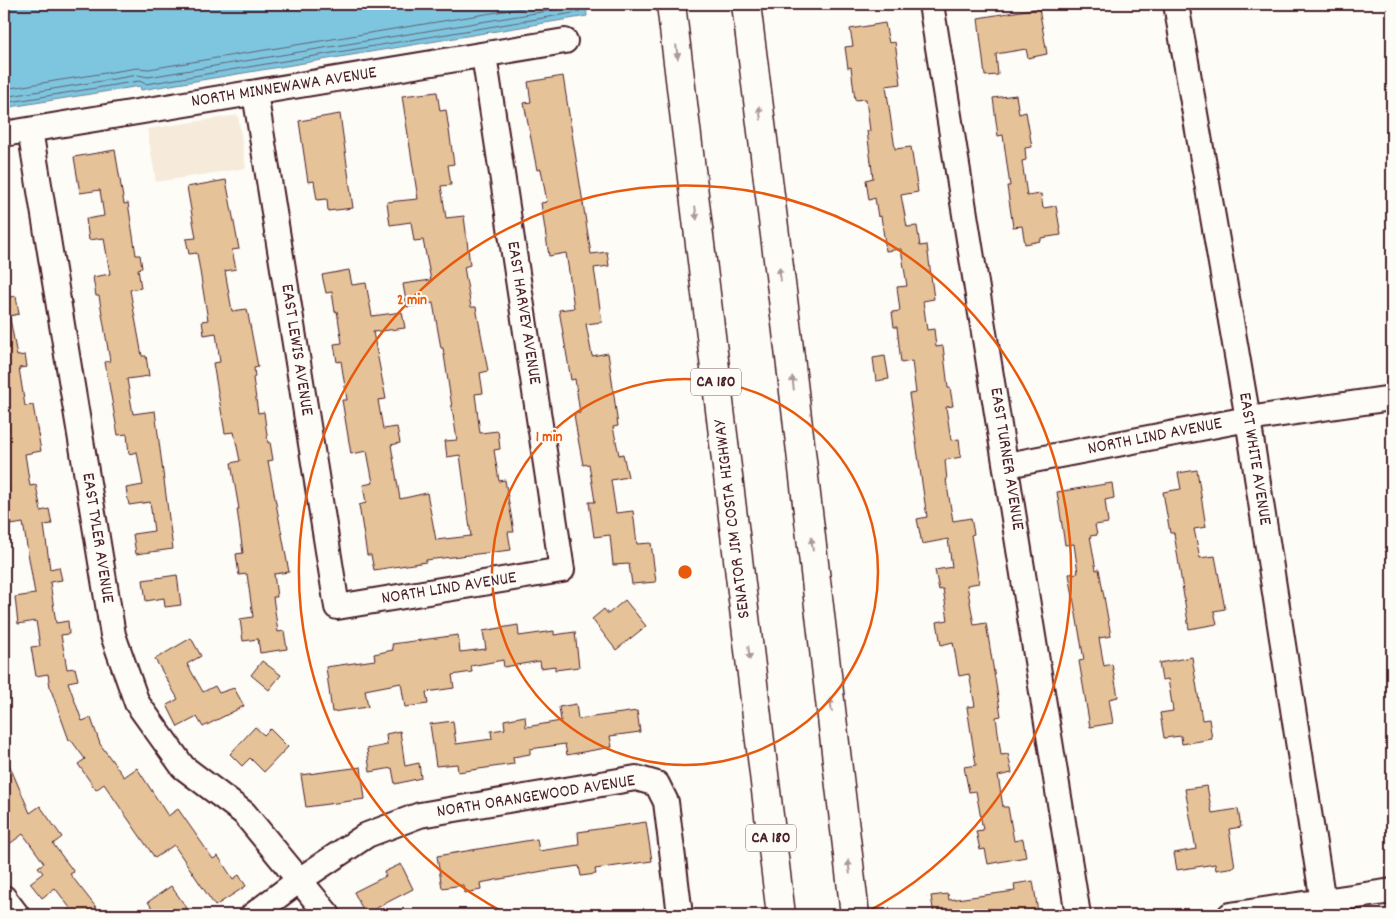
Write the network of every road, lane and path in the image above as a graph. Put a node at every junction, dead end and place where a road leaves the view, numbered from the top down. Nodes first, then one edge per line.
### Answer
1 (671, 4) edge
2 (746, 4) edge
3 (931, 4) edge
4 (1176, 4) edge
5 (565, 41) dead end
6 (484, 55) junction
7 (255, 93) junction
8 (30, 130) junction
9 (4, 134) edge
10 (1392, 398) edge
11 (1248, 420) junction
12 (1007, 465) junction
13 (562, 570) joint
14 (337, 607) joint
15 (762, 760) junction
16 (298, 882) junction
17 (1392, 891) edge
18 (4, 898) edge
19 (1324, 908) edge
20 (17, 915) edge
21 (253, 915) edge
22 (328, 915) edge
23 (680, 915) edge
24 (767, 915) edge
25 (781, 915) edge
26 (855, 915) edge
27 (1078, 915) edge
28 (1230, 915) edge

1 -> 15 highway, SENATOR JIM COSTA HIGHWAY / CA 180
26 -> 2 highway
3 - 12 street, EAST TURNER AVENUE
4 - 11 street, EAST WHITE AVENUE
5 - 6 street, NORTH MINNEWAWA AVENUE
6 - 7 street, NORTH MINNEWAWA AVENUE
6 - 13 street, EAST HARVEY AVENUE
7 - 8 street, NORTH MINNEWAWA AVENUE
7 - 14 street, EAST LEWIS AVENUE
8 - 9 street, NORTH MINNEWAWA AVENUE
8 - 16 street, EAST TYLER AVENUE
10 - 11 street, NORTH LIND AVENUE
11 - 12 street, NORTH LIND AVENUE
11 - 19 street, EAST WHITE AVENUE
12 - 27 street, EAST TURNER AVENUE
13 - 14 street, NORTH LIND AVENUE
15 - 24 highway
15 - 25 highway, SENATOR JIM COSTA HIGHWAY / CA 180
16 - 21 street, NORTH ORANGEWOOD AVENUE
16 - 22 street, EAST TYLER AVENUE
16 - 23 street, NORTH ORANGEWOOD AVENUE
17 - 19 street
18 - 20 street
19 - 28 street

